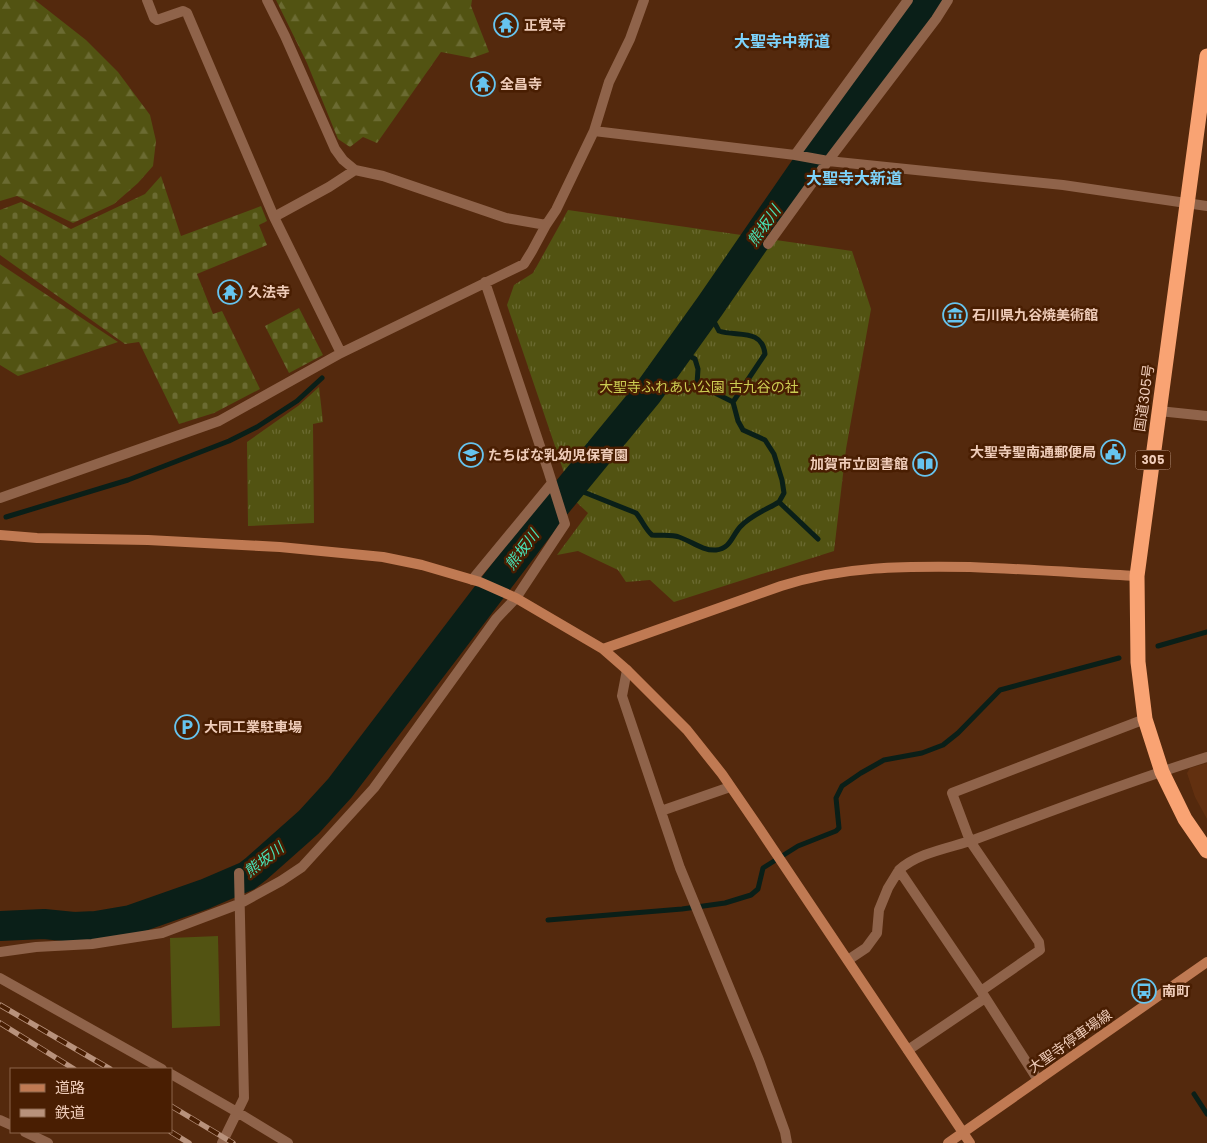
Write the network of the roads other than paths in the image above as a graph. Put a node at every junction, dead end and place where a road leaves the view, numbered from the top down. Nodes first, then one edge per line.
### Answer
1 (148, 0) edge
2 (267, 0) edge
3 (644, 0) edge
4 (908, 0) edge
5 (948, 0) edge
6 (1207, 56) edge
7 (594, 131) junction
8 (798, 155) junction
9 (828, 161) junction
10 (355, 170) junction
11 (1188, 204) junction
12 (1207, 206) edge
13 (274, 218) junction
14 (546, 225) junction
15 (768, 244) dead end
16 (485, 282) junction
17 (341, 353) junction
18 (1159, 411) junction
19 (1207, 416) edge
20 (553, 485) junction
21 (0, 498) edge
22 (0, 535) edge
23 (1137, 576) junction
24 (476, 581) junction
25 (516, 598) junction
26 (603, 649) junction
27 (628, 670) junction
28 (1146, 719) junction
29 (1207, 757) edge
30 (1162, 772) junction
31 (730, 787) junction
32 (661, 811) junction
33 (970, 841) junction
34 (1207, 851) edge
35 (899, 870) junction
36 (239, 873) dead end
37 (239, 904) junction
38 (0, 952) edge
39 (848, 960) junction
40 (1207, 962) edge
41 (0, 978) edge
42 (983, 995) junction
43 (908, 1050) junction
44 (160, 1068) edge
45 (172, 1075) edge
46 (1038, 1080) junction
47 (237, 1112) junction
48 (27, 1133) edge
49 (963, 1133) junction
50 (48, 1143) edge
51 (222, 1143) edge
52 (288, 1143) edge
53 (787, 1143) edge
54 (948, 1143) edge
55 (970, 1143) edge

1 - 13 street
2 - 10 street
3 - 7 street
4 - 8 street
5 - 9 street
6 - 11 highway, 国道305号 / 305
7 - 8 street
7 - 14 street
8 - 9 street
9 - 11 street
9 - 15 street
10 - 13 street
10 - 14 street
11 - 12 street
11 - 18 highway, 国道305号 / 305
13 - 17 street
14 - 16 street
16 - 17 street
16 - 20 street
17 - 21 street
18 - 19 street
18 - 23 highway, 国道305号 / 305
20 - 24 street
20 - 25 street
22 - 24 street
23 - 26 street
23 - 28 highway, 国道305号 / 305
24 - 25 street
25 - 26 street
25 - 37 street
26 - 27 street
27 - 31 street
27 - 32 street
28 - 30 highway, 国道305号 / 305
28 - 33 street
29 - 30 street
30 - 33 street
30 - 34 highway, 国道305号 / 305
31 - 32 street
31 - 39 street
32 - 53 street
33 - 35 street
33 - 42 street
35 - 39 street
35 - 42 street
36 - 37 street
37 - 38 street
37 - 47 street
39 - 43 street
40 - 46 street, 大聖寺停車場線
41 - 44 street
42 - 43 street
42 - 46 street
43 - 49 street
45 - 47 street
46 - 49 street, 大聖寺停車場線
47 - 51 street
47 - 52 street
48 - 50 street
49 - 54 street, 大聖寺停車場線
49 - 55 street

